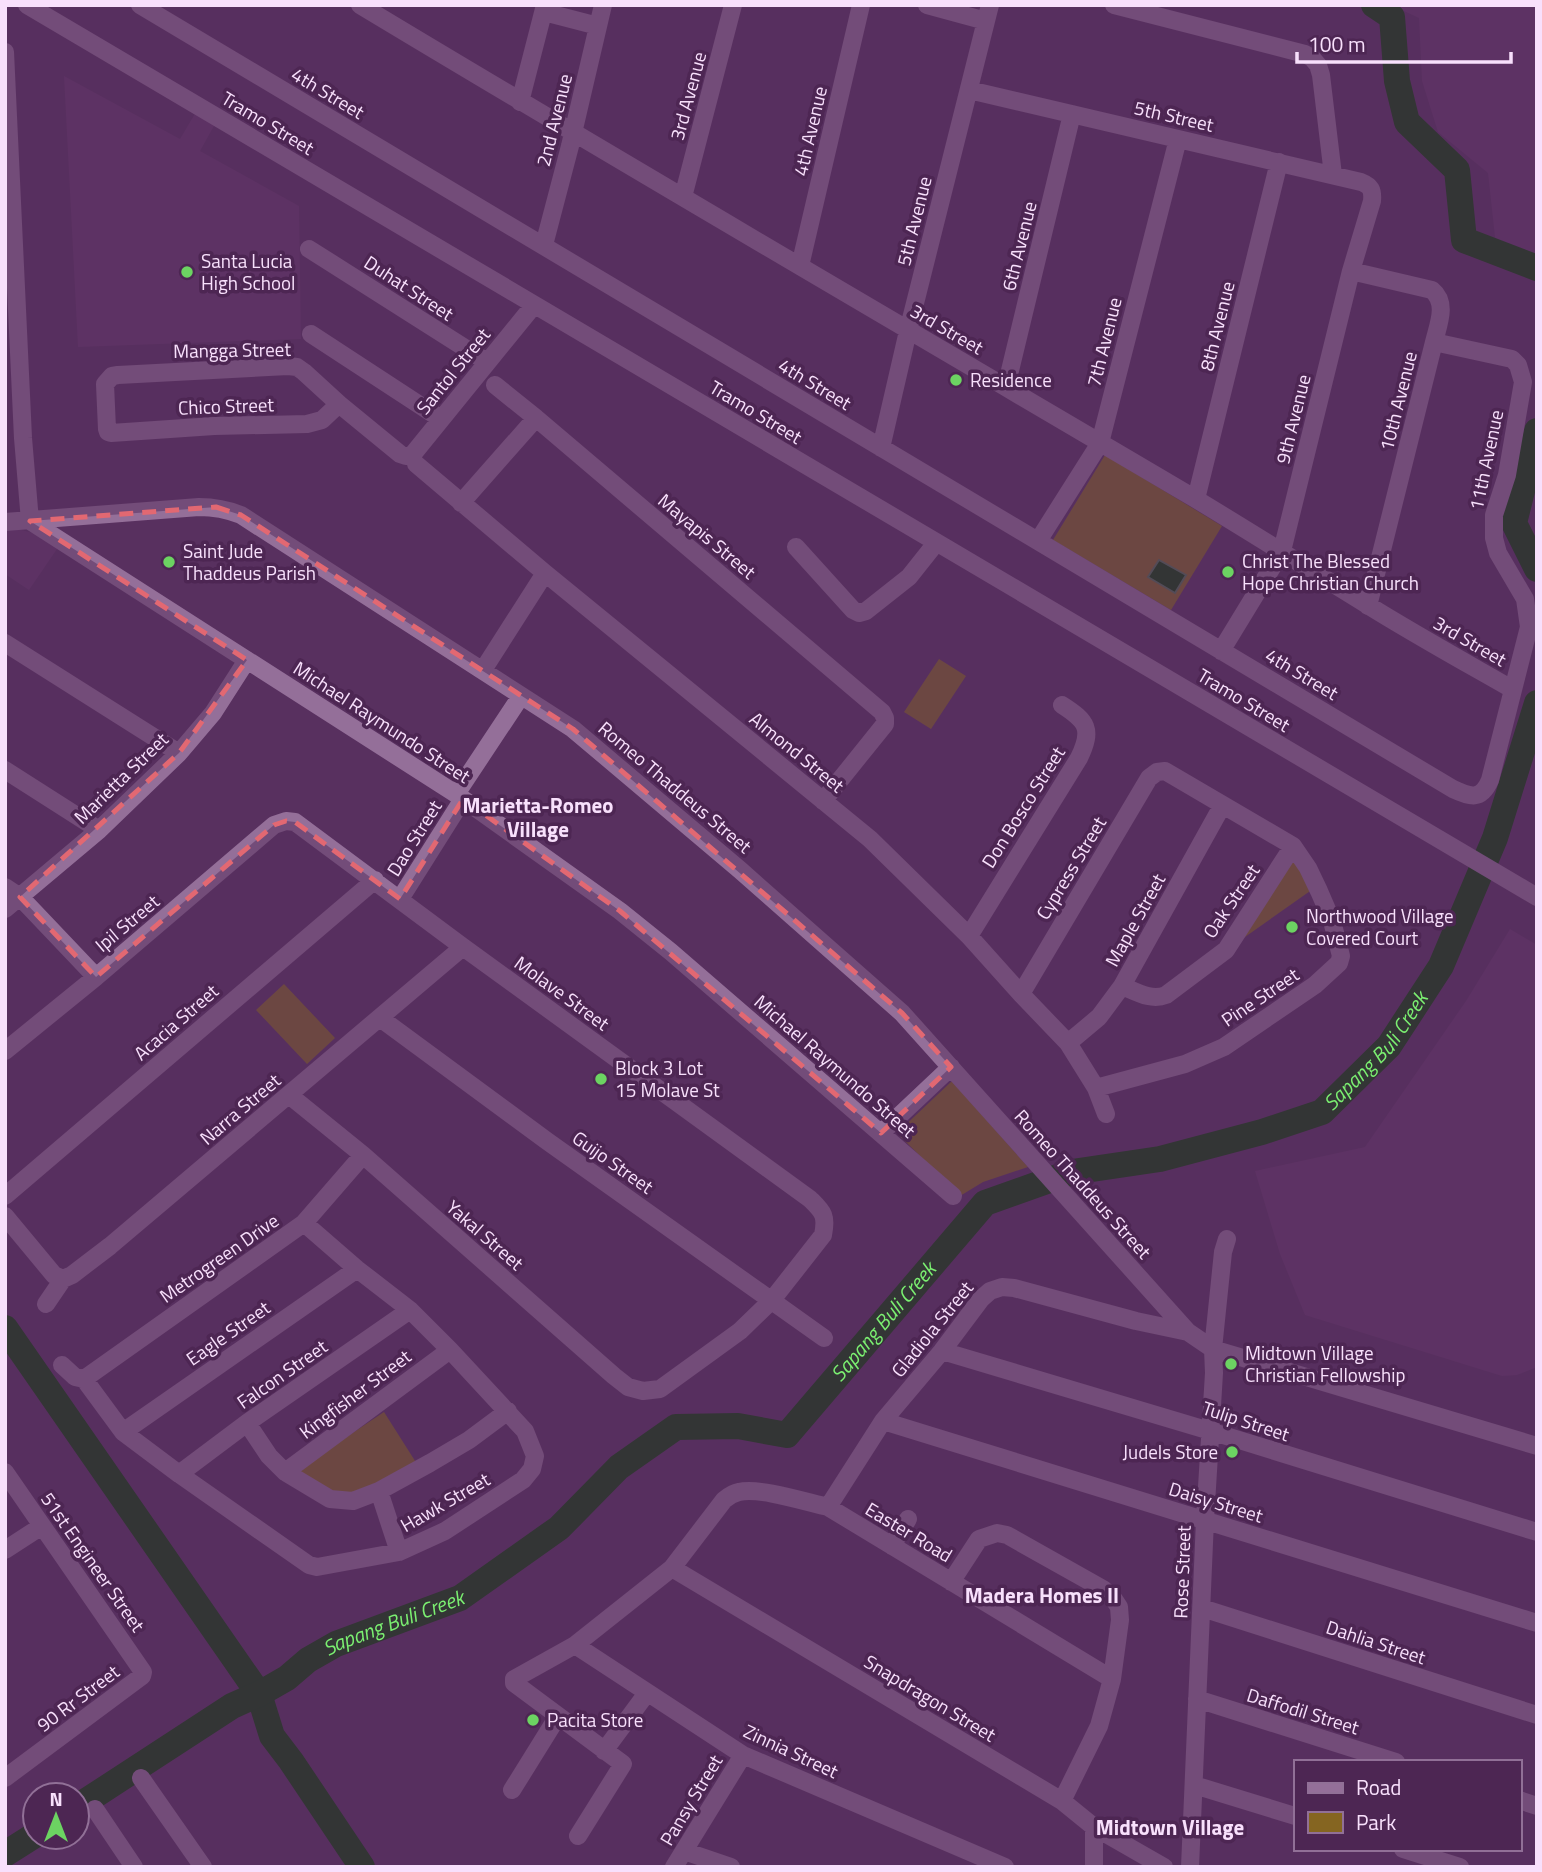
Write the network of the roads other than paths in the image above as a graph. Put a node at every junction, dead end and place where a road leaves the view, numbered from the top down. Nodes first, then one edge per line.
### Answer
1 (27, 5) edge
2 (360, 5) edge
3 (603, 5) edge
4 (733, 5) edge
5 (861, 5) edge
6 (927, 5) edge
7 (1114, 5) edge
8 (143, 6) edge
9 (544, 9) edge
10 (988, 13) edge
11 (598, 26) junction
12 (5, 52) edge
13 (969, 89) junction
14 (520, 102) junction
15 (1072, 114) junction
16 (573, 132) junction
17 (1178, 139) junction
18 (1279, 162) junction
19 (1333, 175) junction
20 (1369, 186) joint
21 (683, 197) junction
22 (544, 245) junction
23 (309, 248) dead end
24 (800, 266) junction
25 (1351, 271) junction
26 (534, 305) junction
27 (908, 331) junction
28 (312, 334) dead end
29 (1434, 342) junction
30 (487, 362) junction
31 (495, 385) dead end
32 (1006, 387) junction
33 (339, 404) junction
34 (536, 418) junction
35 (441, 419) junction
36 (108, 432) joint
37 (1100, 443) junction
38 (881, 448) junction
39 (400, 454) joint
40 (416, 464) dead end
41 (1196, 499) junction
42 (461, 503) junction
43 (30, 521) junction
44 (5, 522) edge
45 (1038, 541) junction
46 (936, 543) junction
47 (796, 547) dead end
48 (1282, 551) junction
49 (545, 573) junction
50 (1368, 606) junction
51 (5, 643) edge
52 (1222, 651) junction
53 (247, 660) junction
54 (483, 670) junction
55 (1512, 689) junction
56 (521, 696) junction
57 (1062, 705) dead end
58 (178, 753) junction
59 (5, 770) edge
60 (1165, 771) joint
61 (1470, 796) joint
62 (460, 797) junction
63 (823, 801) junction
64 (1222, 806) junction
65 (274, 825) joint
66 (99, 830) junction
67 (1293, 846) junction
68 (375, 880) junction
69 (13, 892) edge
70 (1537, 897) edge
71 (400, 899) junction
72 (5, 909) edge
73 (968, 936) junction
74 (463, 947) junction
75 (96, 977) junction
76 (1122, 986) junction
77 (1021, 995) junction
78 (380, 1018) junction
79 (1068, 1043) junction
80 (5, 1051) edge
81 (951, 1066) junction
82 (1096, 1088) junction
83 (289, 1096) junction
84 (1105, 1114) dead end
85 (881, 1133) junction
86 (363, 1156) junction
87 (5, 1196) edge
88 (953, 1196) dead end
89 (5, 1216) edge
90 (304, 1223) junction
91 (1227, 1239) dead end
92 (357, 1269) junction
93 (63, 1279) junction
94 (772, 1300) junction
95 (46, 1304) dead end
96 (410, 1310) junction
97 (1188, 1332) junction
98 (824, 1338) dead end
99 (1213, 1349) junction
100 (450, 1350) junction
101 (942, 1352) junction
102 (62, 1365) dead end
103 (84, 1379) junction
104 (508, 1411) junction
105 (883, 1421) junction
106 (247, 1423) junction
107 (1210, 1431) junction
108 (123, 1432) junction
109 (1537, 1446) edge
110 (5, 1472) edge
111 (285, 1472) junction
112 (179, 1474) junction
113 (379, 1490) junction
114 (828, 1507) junction
115 (908, 1519) dead end
116 (1205, 1520) junction
117 (42, 1526) junction
118 (1537, 1532) edge
119 (892, 1546) junction
120 (5, 1550) edge
121 (399, 1552) junction
122 (672, 1568) junction
123 (951, 1582) junction
124 (1202, 1608) junction
125 (1537, 1623) edge
126 (575, 1645) junction
127 (142, 1676) joint
128 (1112, 1679) junction
129 (647, 1693) junction
130 (1197, 1699) junction
131 (1537, 1715) edge
132 (558, 1716) junction
133 (604, 1751) junction
134 (743, 1755) junction
135 (1390, 1760) edge
136 (5, 1778) edge
137 (141, 1778) dead end
138 (1194, 1785) junction
139 (512, 1790) dead end
140 (1062, 1801) junction
141 (95, 1809) dead end
142 (1294, 1816) edge
143 (1094, 1826) junction
144 (578, 1836) dead end
145 (1409, 1851) edge
146 (679, 1859) edge
147 (134, 1867) edge
148 (203, 1867) edge
149 (731, 1867) edge
150 (1006, 1867) edge
151 (1094, 1867) edge
152 (1164, 1867) edge
153 (1190, 1867) edge
154 (1460, 1867) edge

1 - 26 street, Tramo Street
2 - 14 street, 3rd Street
3 - 11 street, 2nd Avenue
4 - 21 street, 3rd Avenue
5 - 24 street, 4th Avenue
6 - 10 street
7 - 19 street
8 - 22 street, 4th Street
9 - 11 street
9 - 14 street
10 - 13 street, 5th Avenue
11 - 16 street, 2nd Avenue
12 - 43 street
13 - 15 street, 5th Street
13 - 27 street, 5th Avenue
14 - 16 street, 3rd Street
15 - 17 street, 5th Street
15 - 32 street, 6th Avenue
16 - 21 street, 3rd Street
16 - 22 street, 2nd Avenue
17 - 18 street, 5th Street
17 - 37 street, 7th Avenue
18 - 19 street, 5th Street
18 - 41 street, 8th Avenue
19 - 20 street, 5th Street
20 - 25 street, 9th Avenue
21 - 24 street, 3rd Street
22 - 38 street, 4th Street
23 - 30 street, Duhat Street
24 - 27 street, 3rd Street
25 - 29 street, 10th Avenue
25 - 48 street, 9th Avenue
26 - 30 street, Santol Street
26 - 46 street, Tramo Street
27 - 32 street, 3rd Street
27 - 38 street, 5th Avenue
28 - 35 street
29 - 50 street, 10th Avenue
29 - 55 street, 11th Avenue
30 - 35 street, Santol Street
31 - 34 street, Mayapis Street
32 - 37 street, 3rd Street
33 - 36 street, Chico Street
33 - 36 street, Mangga Street
33 - 39 street, Mangga Street
34 - 42 street
34 - 63 street, Mayapis Street
35 - 39 street, Santol Street
37 - 41 street, 3rd Street
37 - 45 street, 7th Avenue
38 - 45 street, 4th Street
40 - 42 street, Almond Street
41 - 48 street, 3rd Street
42 - 49 street, Almond Street
43 - 44 street, Romeo Thaddeus Street
43 - 53 street, Michael Raymundo Street
43 - 54 street, Romeo Thaddeus Street
45 - 52 street, 4th Street
46 - 47 street
46 - 70 street, Tramo Street
48 - 50 street, 3rd Street
48 - 52 street, 9th Avenue
49 - 54 street
49 - 63 street, Almond Street
50 - 55 street, 3rd Street
51 - 58 street
52 - 61 street, 4th Street
53 - 58 street, Marietta Street
53 - 62 street, Michael Raymundo Street
54 - 56 street, Romeo Thaddeus Street
55 - 61 street, 11th Avenue
56 - 62 street, Dao Street
56 - 81 street, Romeo Thaddeus Street
57 - 73 street, Don Bosco Street
58 - 66 street, Marietta Street
59 - 66 street
60 - 64 street, Pine Street
60 - 77 street, Cypress Street
62 - 71 street, Dao Street
62 - 85 street, Michael Raymundo Street
63 - 73 street, Almond Street
64 - 67 street, Pine Street
64 - 76 street, Maple Street
65 - 68 street, Molave Street
65 - 75 street, Ipil Street
66 - 69 street, Marietta Street
67 - 76 street, Oak Street
67 - 82 street, Pine Street
68 - 71 street, Molave Street
68 - 87 street, Acacia Street
69 - 72 street, Marietta Street
69 - 75 street
71 - 74 street, Molave Street
73 - 77 street, Almond Street
74 - 78 street, Narra Street
74 - 94 street, Molave Street
75 - 80 street, Ipil Street
76 - 79 street, Maple Street
77 - 79 street, Almond Street
78 - 83 street, Narra Street
78 - 94 street, Guijo Street
79 - 82 street, Almond Street
81 - 85 street
81 - 97 street, Romeo Thaddeus Street
82 - 84 street, Almond Street
83 - 86 street, Yakal Street
83 - 93 street, Narra Street
85 - 88 street, Michael Raymundo Street
86 - 90 street, Metrogreen Drive
86 - 94 street, Yakal Street
89 - 93 street
90 - 92 street, Hawk Street
90 - 103 street, Metrogreen Drive
91 - 99 street, Rose Street
92 - 96 street, Hawk Street
92 - 108 street, Eagle Street
93 - 95 street, Narra Street
94 - 98 street, Guijo Street
96 - 100 street, Hawk Street
96 - 106 street, Falcon Street
97 - 99 street, Gladiola Street
97 - 101 street, Gladiola Street
99 - 107 street, Rose Street
99 - 109 street, Gladiola Street
100 - 104 street, Hawk Street
100 - 111 street, Kingfisher Street
101 - 105 street, Gladiola Street
101 - 107 street, Tulip Street
102 - 103 street, Hawk Street
103 - 108 street, Hawk Street
104 - 113 street
104 - 121 street, Hawk Street
105 - 114 street, Gladiola Street
105 - 116 street, Daisy Street
106 - 111 street
106 - 112 street, Falcon Street
107 - 116 street, Rose Street
107 - 118 street, Tulip Street
108 - 112 street, Hawk Street
110 - 117 street, 51st Engineer Street
111 - 113 street
112 - 121 street, Hawk Street
113 - 121 street
114 - 119 street, Easter Road
114 - 122 street
115 - 119 street
116 - 124 street, Rose Street
116 - 125 street, Daisy Street
117 - 120 street
117 - 127 street, 51st Engineer Street
119 - 123 street, Easter Road
122 - 126 street
122 - 140 street, Snapdragon Street
123 - 128 street, Easter Road
123 - 128 street
124 - 130 street, Rose Street
124 - 131 street, Dahlia Street
126 - 129 street, Zinnia Street
126 - 132 street
127 - 136 street, 90 Rr Street
128 - 140 street
129 - 133 street
129 - 134 street, Zinnia Street
130 - 135 street, Daffodil Street
130 - 138 street, Rose Street
132 - 133 street
132 - 139 street
133 - 144 street
134 - 146 street, Pansy Street
134 - 150 street, Zinnia Street
137 - 148 street
138 - 142 street
138 - 153 street, Rose Street
140 - 143 street, Snapdragon Street
141 - 147 street
143 - 151 street
143 - 152 street, Snapdragon Street
145 - 154 street
146 - 149 street

